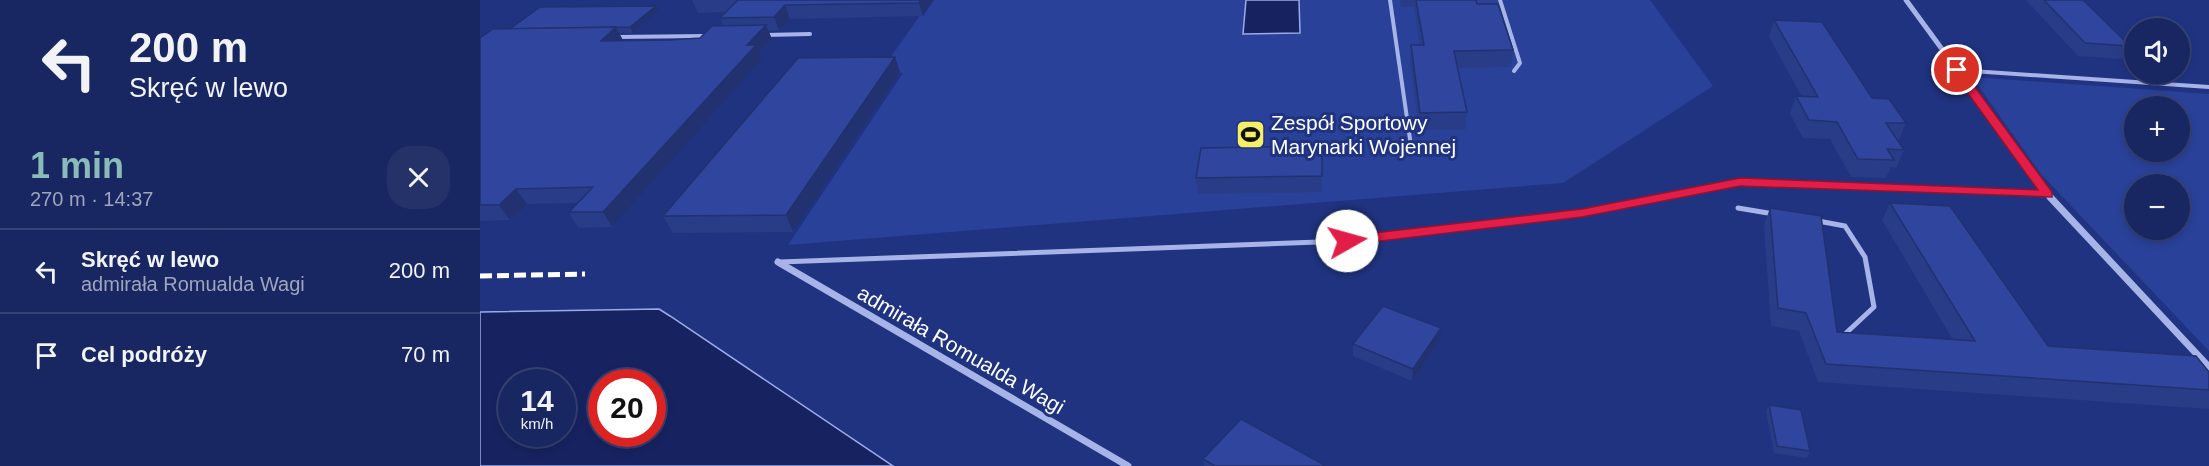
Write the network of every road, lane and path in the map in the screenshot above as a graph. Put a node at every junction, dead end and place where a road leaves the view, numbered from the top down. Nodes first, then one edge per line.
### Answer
1 (1390, 0) edge
2 (1500, 0) edge
3 (1906, 0) edge
4 (810, 34) dead end
5 (716, 35) edge
6 (763, 35) edge
7 (610, 37) edge
8 (1957, 70) junction
9 (1514, 71) dead end
10 (2209, 87) edge
11 (1411, 146) dead end
12 (2047, 194) junction
13 (1738, 208) dead end
14 (1781, 215) edge
15 (1813, 220) edge
16 (778, 262) joint
17 (1845, 334) edge
18 (2209, 367) edge
19 (1128, 466) edge

1 - 11 lane
2 - 9 lane
3 - 8 street
4 - 6 lane
5 - 7 lane
8 - 10 lane
8 - 12 street
12 - 16 lane
12 - 18 street
13 - 14 lane
15 - 17 lane
16 - 19 street, admirała Romualda Wagi

